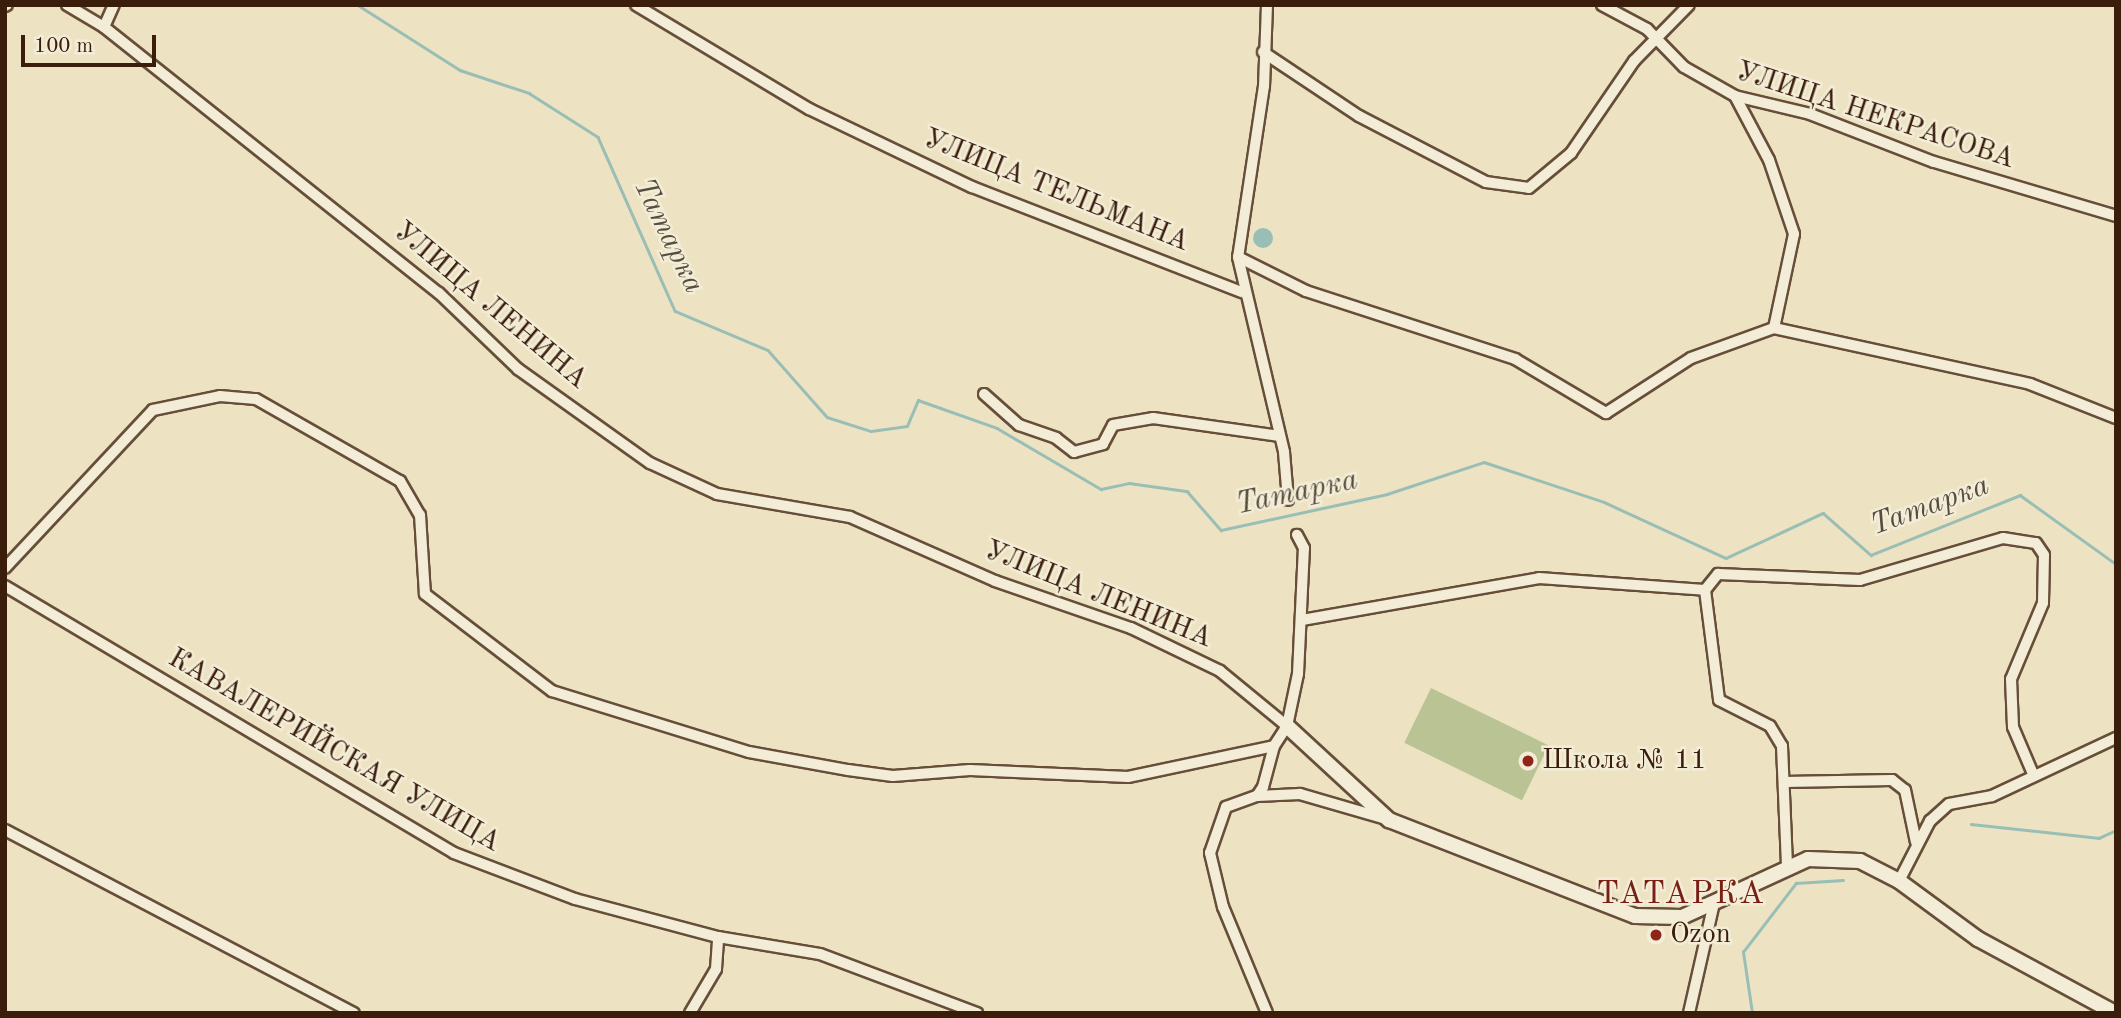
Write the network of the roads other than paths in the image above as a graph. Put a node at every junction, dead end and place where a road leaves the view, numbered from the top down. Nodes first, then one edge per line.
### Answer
1 (67, 5) edge
2 (114, 5) edge
3 (636, 5) edge
4 (1267, 5) edge
5 (1602, 5) edge
6 (1689, 5) edge
7 (104, 27) junction
8 (1658, 42) junction
9 (1263, 52) junction
10 (1735, 96) junction
11 (2116, 216) edge
12 (1238, 257) junction
13 (1242, 292) junction
14 (1774, 328) junction
15 (984, 394) dead end
16 (2116, 418) edge
17 (1280, 436) junction
18 (1289, 500) dead end
19 (1297, 535) dead end
20 (5, 568) edge
21 (5, 586) edge
22 (1706, 590) junction
23 (1302, 620) junction
24 (1287, 726) junction
25 (2116, 738) edge
26 (1274, 746) junction
27 (2033, 774) junction
28 (1785, 782) junction
29 (1257, 796) junction
30 (1389, 820) junction
31 (5, 830) edge
32 (1916, 842) junction
33 (1787, 865) junction
34 (1899, 881) junction
35 (1714, 903) junction
36 (718, 937) junction
37 (354, 1013) edge
38 (690, 1013) edge
39 (977, 1013) edge
40 (1267, 1013) edge
41 (1689, 1013) edge
42 (2115, 1013) edge

1 - 7 street, УЛИЦА ЛЕНИНА
2 - 7 street
3 - 13 street, УЛИЦА ТЕЛЬМАНА
4 - 9 street
5 - 8 street, УЛИЦА НЕКРАСОВА
6 - 8 street
7 - 24 street, УЛИЦА ЛЕНИНА
8 - 9 street
8 - 10 street, УЛИЦА НЕКРАСОВА
9 - 12 street
10 - 11 street, УЛИЦА НЕКРАСОВА
10 - 14 street
12 - 13 street
12 - 14 street
13 - 17 street
14 - 16 street
15 - 17 street
17 - 18 street
19 - 23 street
20 - 26 street
21 - 36 street, КАВАЛЕРИЙСКАЯ УЛИЦА
22 - 23 street
22 - 27 street
22 - 28 street
23 - 24 street
24 - 26 street
24 - 30 street, УЛИЦА ЛЕНИНА
25 - 27 street
26 - 29 street
27 - 32 street
28 - 32 street
28 - 33 street
29 - 30 street
29 - 40 street
30 - 35 street, УЛИЦА ЛЕНИНА
31 - 37 street
32 - 34 street
33 - 34 street, УЛИЦА ЛЕНИНА
33 - 35 street, УЛИЦА ЛЕНИНА
34 - 42 street, УЛИЦА ЛЕНИНА
35 - 41 street
36 - 38 street
36 - 39 street, КАВАЛЕРИЙСКАЯ УЛИЦА

